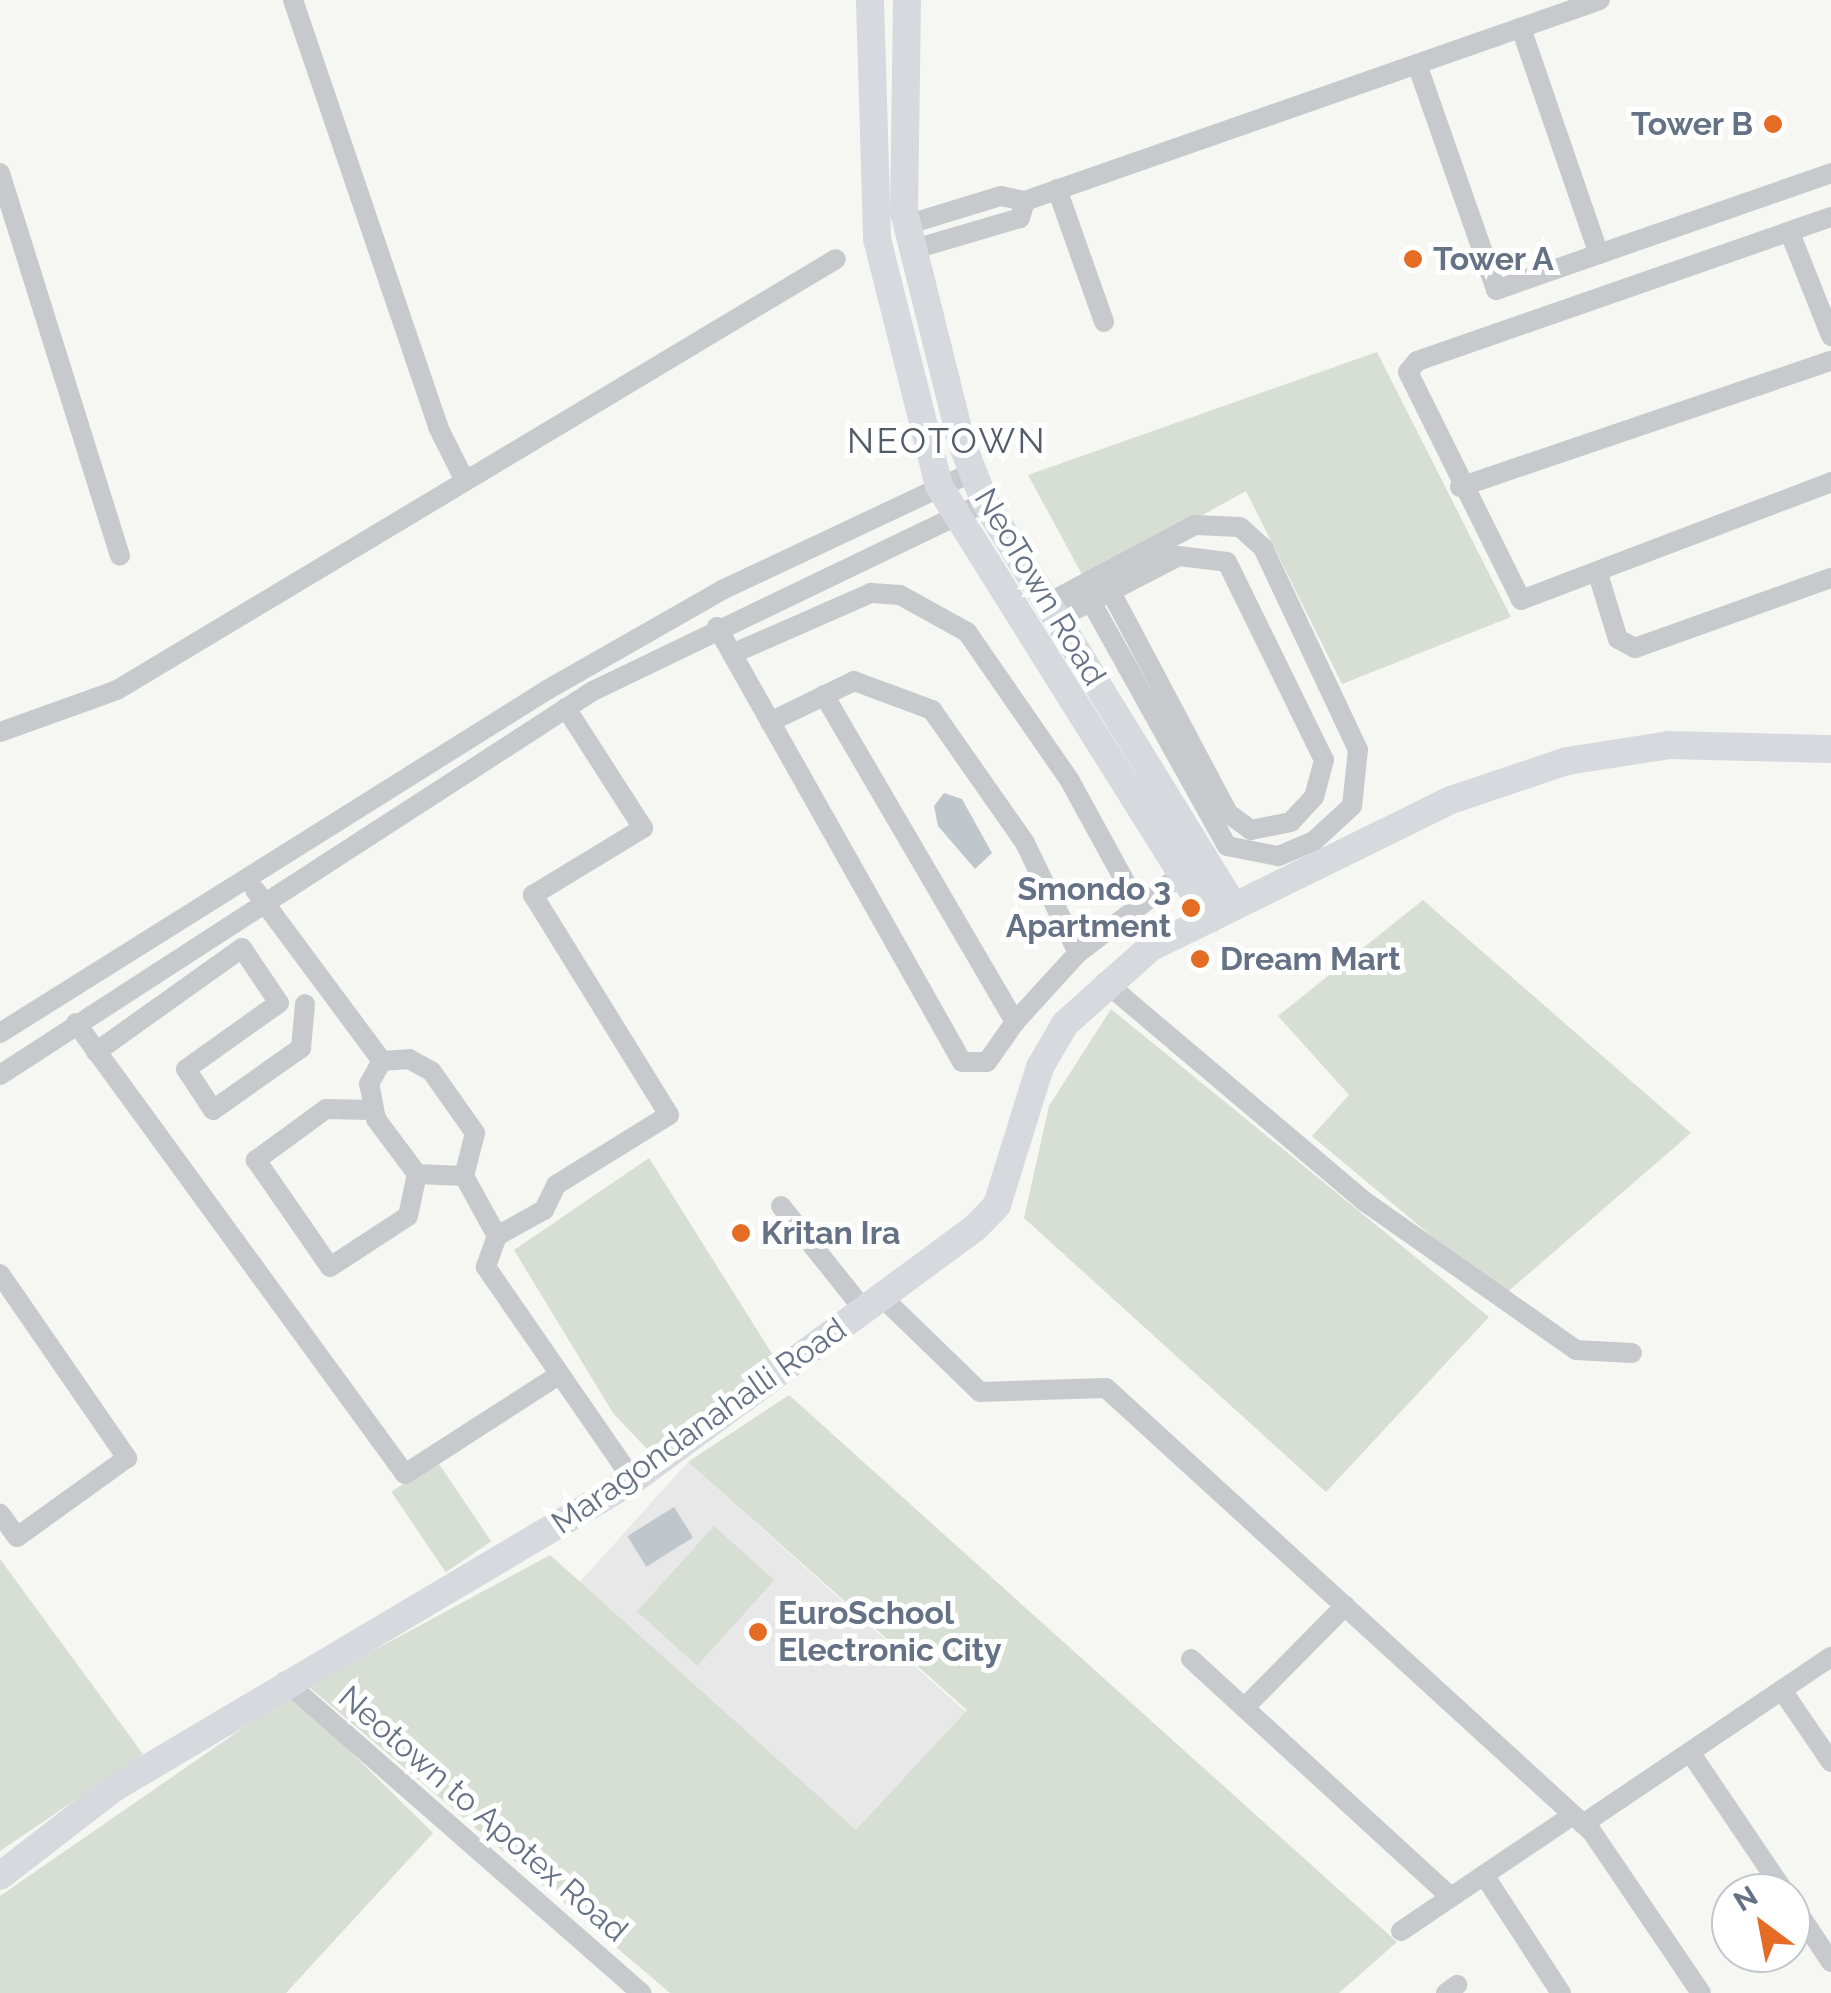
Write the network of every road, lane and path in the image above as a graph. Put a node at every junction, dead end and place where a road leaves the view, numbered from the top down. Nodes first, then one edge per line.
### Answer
1 (293, 0) edge
2 (870, 0) edge
3 (907, 0) edge
4 (1600, 0) edge
5 (1521, 28) junction
6 (1418, 64) junction
7 (1831, 173) edge
8 (0, 174) edge
9 (1057, 189) junction
10 (1831, 217) edge
11 (1790, 233) junction
12 (908, 237) junction
13 (1599, 254) junction
14 (836, 259) dead end
15 (1104, 322) dead end
16 (1831, 336) edge
17 (1831, 361) edge
18 (973, 472) junction
19 (464, 479) junction
20 (1831, 482) edge
21 (940, 486) junction
22 (1460, 487) junction
23 (986, 502) junction
24 (953, 512) junction
25 (120, 556) dead end
26 (1598, 574) junction
27 (1831, 578) edge
28 (1111, 592) junction
29 (1091, 602) junction
30 (1052, 611) junction
31 (726, 642) junction
32 (824, 695) junction
33 (566, 708) junction
34 (770, 722) junction
35 (0, 732) edge
36 (1831, 749) edge
37 (245, 876) junction
38 (1180, 882) junction
39 (261, 899) junction
40 (1138, 905) junction
41 (1222, 913) junction
42 (1078, 953) junction
43 (1106, 982) junction
44 (330, 988) junction
45 (279, 1003) junction
46 (305, 1004) junction
47 (76, 1022) junction
48 (1015, 1022) junction
49 (0, 1033) edge
50 (96, 1052) junction
51 (382, 1061) junction
52 (0, 1075) edge
53 (370, 1110) junction
54 (417, 1174) junction
55 (464, 1176) junction
56 (781, 1206) dead end
57 (497, 1236) junction
58 (0, 1274) edge
59 (873, 1304) junction
60 (1632, 1353) dead end
61 (560, 1374) junction
62 (633, 1480) junction
63 (0, 1514) edge
64 (1345, 1606) junction
65 (1831, 1657) edge
66 (1191, 1660) dead end
67 (285, 1681) junction
68 (1782, 1690) junction
69 (1244, 1708) junction
70 (1690, 1752) junction
71 (1831, 1762) edge
72 (1578, 1819) junction
73 (1772, 1873) edge
74 (1484, 1875) junction
75 (0, 1876) edge
76 (1451, 1898) junction
77 (1401, 1931) dead end
78 (1811, 1932) edge
79 (1831, 1962) edge
80 (642, 1993) edge
81 (1561, 1993) edge
82 (1700, 1993) edge

1 - 19 street
2 - 21 street, NeoTown Road
3 - 12 street, NeoTown Road
4 - 5 street
5 - 6 street
5 - 13 street
6 - 9 street
6 - 13 street
7 - 13 street
8 - 25 street
9 - 12 street
9 - 15 street
10 - 11 street
11 - 16 street
11 - 22 street
12 - 18 street, NeoTown Road
14 - 19 street
17 - 22 street
18 - 21 street
18 - 23 street, NeoTown Road
19 - 35 street
20 - 26 street
21 - 24 street, NeoTown Road
21 - 37 street
22 - 26 street
23 - 24 street
23 - 30 street, NeoTown Road
24 - 31 street
24 - 38 street, NeoTown Road
26 - 27 street
28 - 28 street
28 - 29 street
29 - 30 street
29 - 30 street
30 - 41 street, NeoTown Road
31 - 33 street
31 - 34 street
31 - 40 street
32 - 34 street
32 - 42 street
32 - 48 street
33 - 39 street
33 - 57 street
34 - 48 street
36 - 41 street, Maragondanahalli Road
37 - 39 street
37 - 49 street
38 - 40 street
38 - 41 street, NeoTown Road
39 - 44 street
39 - 47 street
40 - 42 street
41 - 43 street, Maragondanahalli Road
42 - 48 street
43 - 59 street, Maragondanahalli Road
43 - 60 street
44 - 46 street
44 - 51 street
45 - 46 street
45 - 46 street
45 - 50 street
47 - 50 street
47 - 52 street
50 - 61 street
51 - 53 street
51 - 55 street
53 - 54 street
53 - 54 street
54 - 55 street
55 - 57 street
56 - 59 street
57 - 61 street
58 - 63 street
59 - 62 street, Maragondanahalli Road
59 - 64 street
61 - 62 street
62 - 67 street, Maragondanahalli Road
64 - 69 street
64 - 72 street
65 - 68 street
66 - 69 street
67 - 75 street, Maragondanahalli Road
67 - 80 street, Neotown to Apotex Road
68 - 70 street
68 - 71 street
69 - 76 street
70 - 72 street
70 - 73 street
72 - 74 street
72 - 82 street
74 - 76 street
74 - 81 street
76 - 77 street
78 - 79 street

